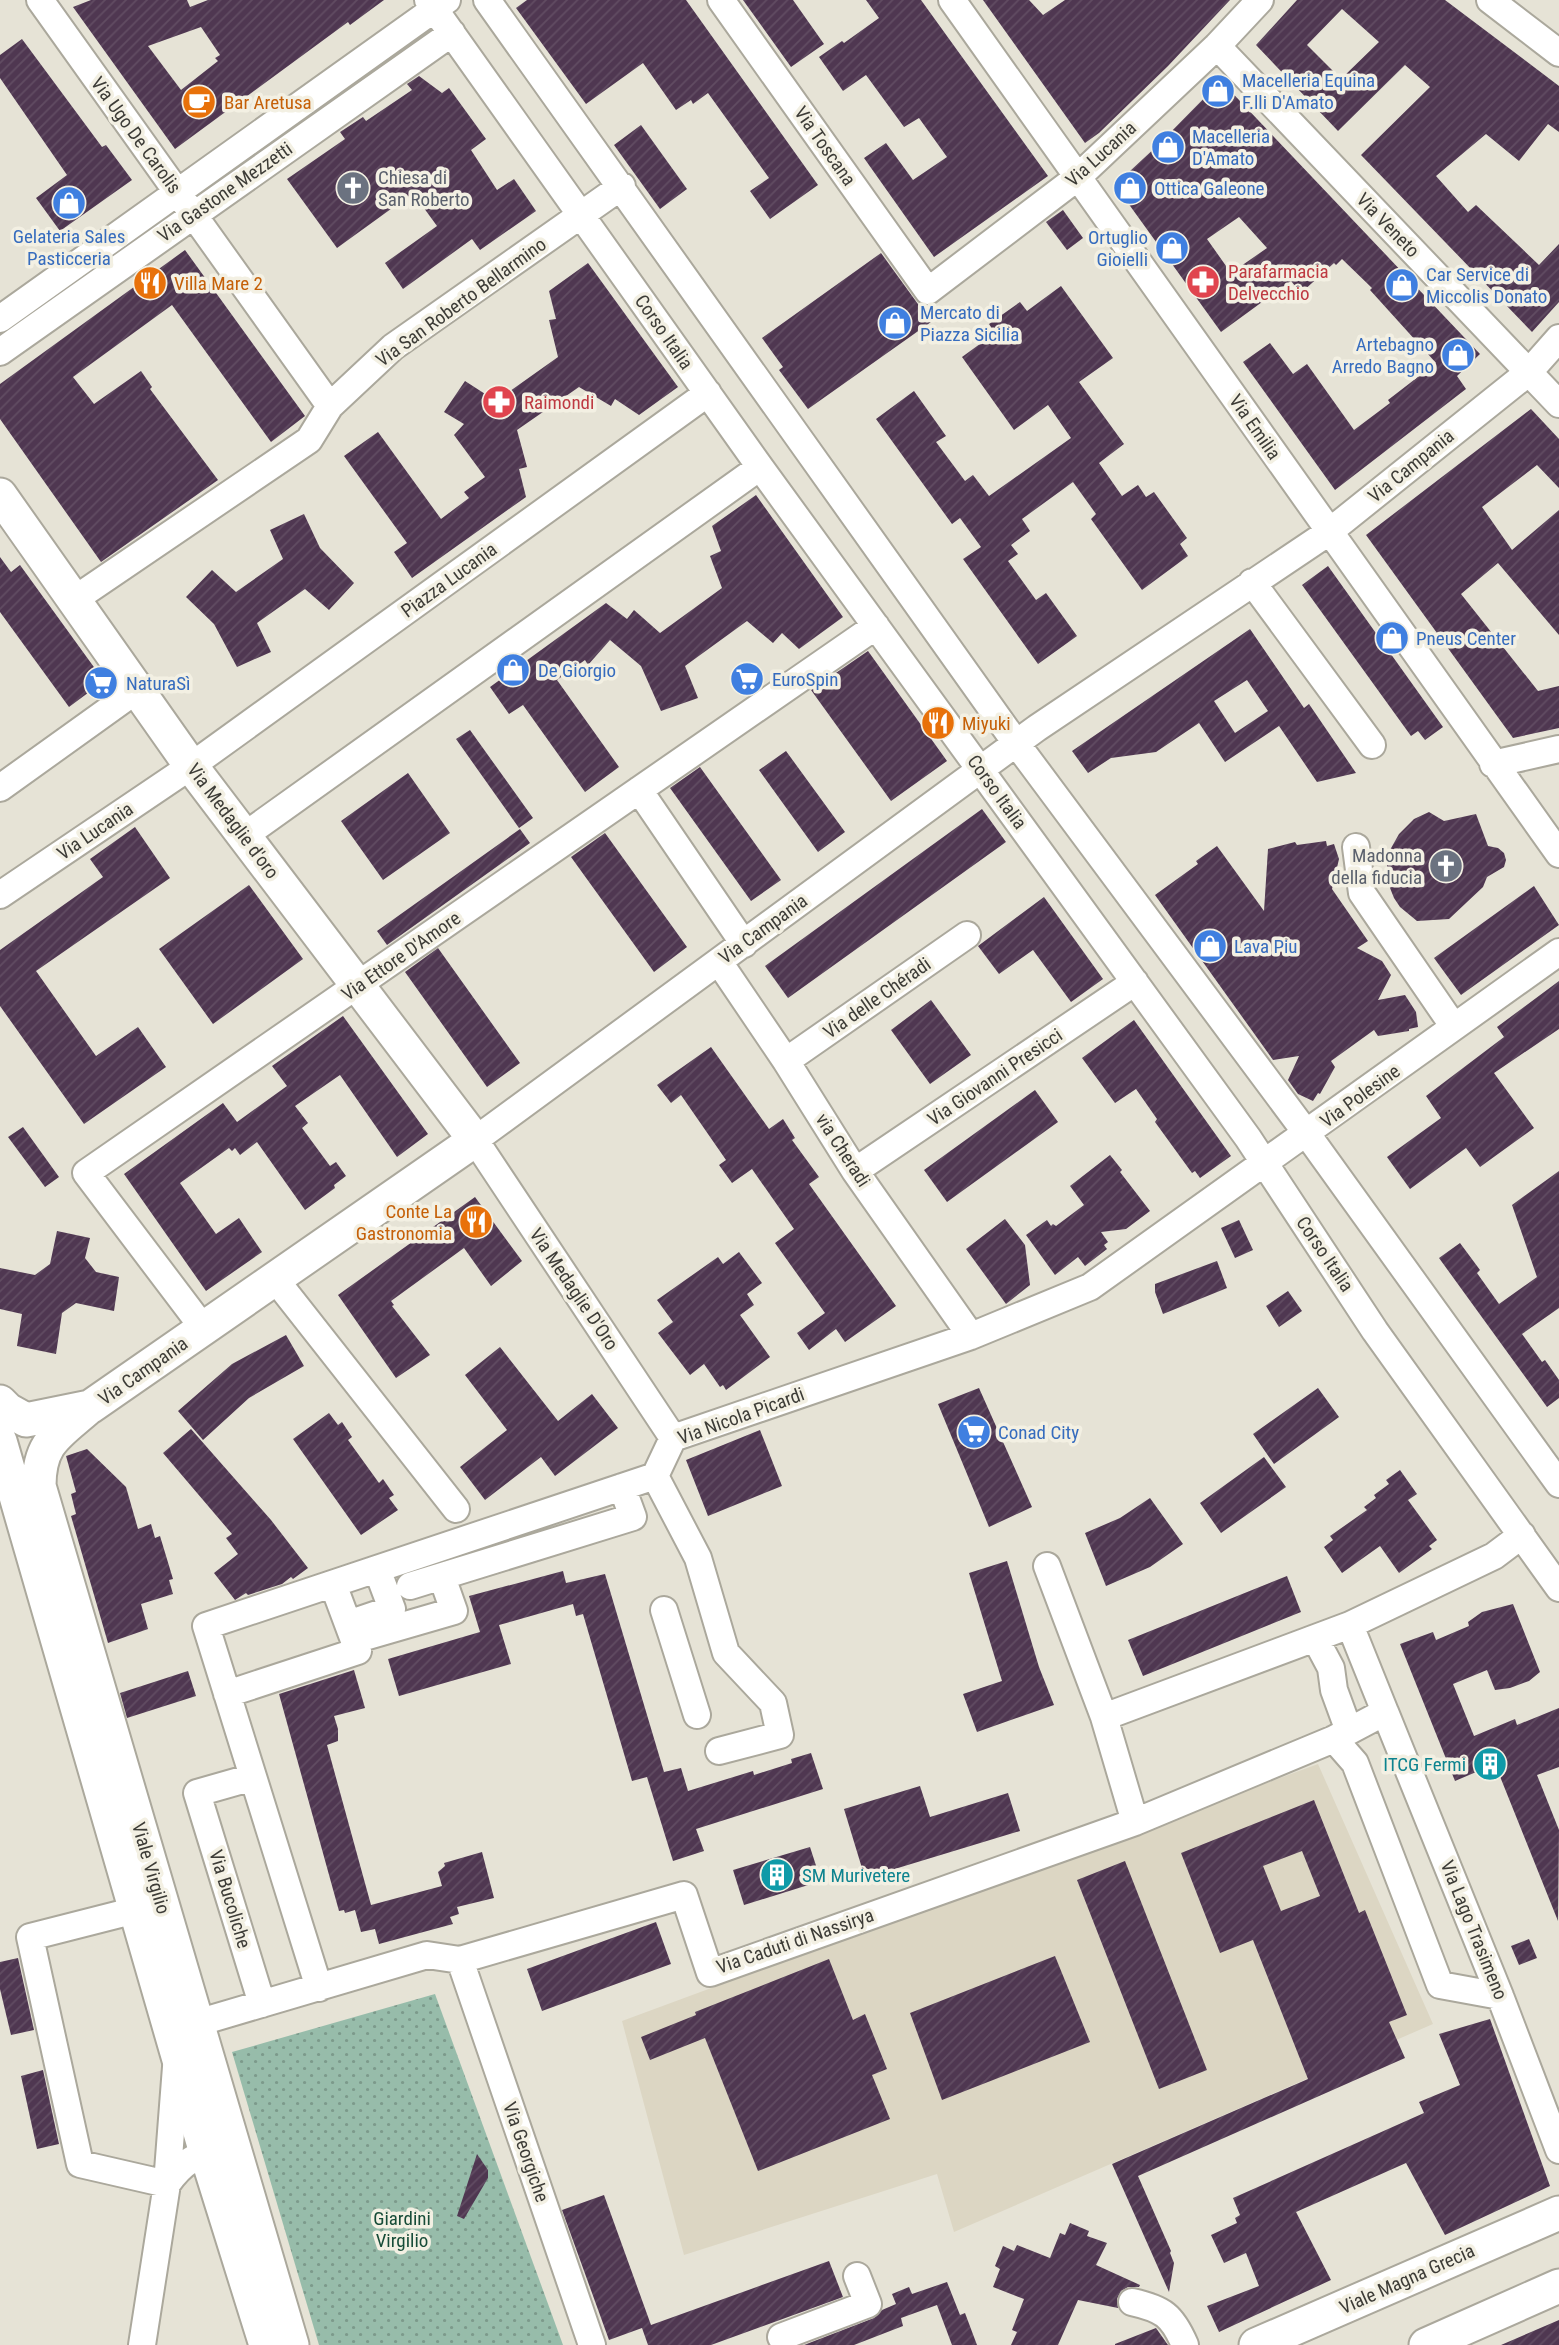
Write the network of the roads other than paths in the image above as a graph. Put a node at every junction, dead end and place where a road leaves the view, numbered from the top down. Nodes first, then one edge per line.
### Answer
1 (40, 0) edge
2 (487, 0) edge
3 (721, 0) edge
4 (952, 0) edge
5 (1260, 0) edge
6 (1492, 1) edge
7 (436, 3) edge
8 (452, 33) junction
9 (1217, 46) junction
10 (1559, 53) edge
11 (1078, 177) junction
12 (622, 186) junction
13 (177, 192) junction
14 (193, 215) junction
15 (581, 215) junction
16 (928, 291) joint
17 (0, 319) edge
18 (1559, 338) edge
19 (0, 352) edge
20 (1529, 372) junction
21 (708, 393) junction
22 (1559, 404) edge
23 (330, 406) junction
24 (760, 467) junction
25 (0, 495) edge
26 (1329, 532) junction
27 (1252, 582) junction
28 (75, 599) junction
29 (876, 626) junction
30 (138, 689) junction
31 (1016, 743) junction
32 (1371, 745) dead end
33 (1559, 749) edge
34 (1493, 764) junction
35 (191, 766) junction
36 (981, 771) junction
37 (0, 788) edge
38 (639, 790) junction
39 (244, 836) junction
40 (1556, 843) edge
41 (1356, 847) dead end
42 (0, 895) edge
43 (967, 935) dead end
44 (744, 943) junction
45 (1559, 952) edge
46 (719, 962) junction
47 (1135, 982) junction
48 (358, 986) junction
49 (1454, 1027) junction
50 (786, 1061) junction
51 (1307, 1134) junction
52 (475, 1140) junction
53 (1264, 1163) junction
54 (855, 1171) junction
55 (275, 1279) junction
56 (204, 1329) junction
57 (971, 1336) junction
58 (0, 1402) edge
59 (90, 1407) junction
60 (673, 1438) junction
61 (0, 1441) edge
62 (654, 1476) junction
63 (1559, 1484) edge
64 (622, 1487) junction
65 (456, 1509) dead end
66 (1522, 1535) junction
67 (1047, 1566) dead end
68 (377, 1569) junction
69 (442, 1577) junction
70 (333, 1584) junction
71 (410, 1586) dead end
72 (1559, 1588) edge
73 (664, 1610) dead end
74 (1350, 1625) junction
75 (351, 1632) junction
76 (721, 1637) junction
77 (1315, 1638) junction
78 (678, 1654) junction
79 (227, 1694) junction
80 (1385, 1712) junction
81 (698, 1715) dead end
82 (1104, 1717) junction
83 (1341, 1735) junction
84 (719, 1751) dead end
85 (253, 1777) junction
86 (1135, 1822) junction
87 (136, 1910) junction
88 (460, 1960) junction
89 (319, 1988) junction
90 (1500, 1996) junction
91 (262, 2004) junction
92 (197, 2023) junction
93 (177, 2054) junction
94 (219, 2149) junction
95 (1559, 2150) edge
96 (167, 2184) junction
97 (1559, 2213) edge
98 (857, 2276) dead end
99 (1559, 2286) edge
100 (1132, 2302) dead end
101 (775, 2342) edge
102 (142, 2345) edge
103 (266, 2345) edge
104 (292, 2345) edge
105 (592, 2345) edge
106 (1185, 2345) edge
107 (1256, 2345) edge
108 (1426, 2345) edge

1 - 13 street, Via Ugo De Carolis
2 - 12 street
3 - 16 street, Via Toscana
4 - 11 street, Via Emilia
5 - 9 street, Via Lucania
6 - 10 street
7 - 8 street, Corso Italia
7 - 13 street, Via Gastone Mezzetti
8 - 14 street, Via Gastone Mezzetti
8 - 15 street, Corso Italia
9 - 11 street, Via Lucania
9 - 20 street, Via Veneto
11 - 16 street, Via Lucania
11 - 26 street, Via Emilia
12 - 15 street, Via San Roberto Bellarmino
12 - 31 street
13 - 14 street, Via Ugo De Carolis
13 - 17 street, Via Gastone Mezzetti
14 - 19 street, Via Gastone Mezzetti
14 - 23 street, Via Ugo De Carolis
15 - 21 street, Corso Italia
15 - 23 street, Via San Roberto Bellarmino
18 - 20 street, Via Campania
20 - 22 street, Via Veneto
20 - 26 street, Via Campania
21 - 24 street, Corso Italia
21 - 35 street, Piazza Lucania
23 - 28 street, Via San Roberto Bellarmino
24 - 29 street, Corso Italia
24 - 39 street
25 - 28 main road, Via Medaglie d'oro
26 - 27 street, Via Campania
26 - 34 street, Via Emilia
27 - 31 street, Via Campania
27 - 32 street
28 - 30 main road, Via Medaglie d'oro
29 - 36 street, Corso Italia
29 - 38 street, Via Ettore D'Amore
30 - 35 main road, Via Medaglie d'oro
30 - 37 street
31 - 36 street, Via Campania
31 - 51 street
33 - 34 street
34 - 40 street, Via Emilia
35 - 39 main road, Via Medaglie d'oro
35 - 42 street, Via Lucania
36 - 44 street, Via Campania
36 - 47 street, Corso Italia
38 - 44 street
38 - 48 street, Via Ettore D'Amore
39 - 48 main road, Via Medaglie d'oro
41 - 49 street
43 - 50 street, Via delle Chéradi
44 - 46 street, Via Campania
45 - 49 street, Via Polesine
46 - 50 street, via Cheradi
46 - 52 street, Via Campania
47 - 53 street, Corso Italia
47 - 54 street, Via Giovanni Presicci
48 - 52 main road, Via Medaglie d'oro
48 - 56 street, Via Ettore D'Amore
49 - 51 street, Via Polesine
50 - 54 street, via Cheradi
51 - 53 street, Via Polesine
51 - 63 street
52 - 55 main road, Via Campania
52 - 60 street, Via Medaglie D'Oro
53 - 57 street, Via Nicola Picardi
53 - 66 street, Corso Italia
54 - 57 street, via Cheradi
55 - 56 main road, Via Campania
55 - 65 street
56 - 59 main road, Via Campania
57 - 60 street, Via Nicola Picardi
58 - 59 main road, Via Campania
59 - 92 main road, Viale Virgilio
60 - 62 street, Via Nicola Picardi
61 - 87 main road, Viale Virgilio
62 - 64 street
62 - 76 street
64 - 68 street
64 - 69 street
66 - 72 street, Corso Italia
66 - 74 street
67 - 82 street
68 - 70 street
68 - 75 street
69 - 71 street
69 - 75 street
70 - 75 street
70 - 79 street
73 - 78 street
74 - 77 street
74 - 80 street
75 - 79 street
76 - 78 street
76 - 84 street
77 - 82 street
77 - 83 street
78 - 81 street
79 - 85 street
80 - 83 street, Via Caduti di Nassirya
80 - 90 street, Via Lago Trasimeno
82 - 86 street
83 - 86 street, Via Caduti di Nassirya
83 - 90 street
85 - 89 street
85 - 91 street, Via Bucoliche
86 - 88 street, Via Caduti di Nassirya
87 - 93 main road, Viale Virgilio
87 - 96 street
88 - 89 street
88 - 105 street, Via Georgiche
89 - 91 street
90 - 95 street, Via Lago Trasimeno
91 - 92 street
92 - 94 main road, Viale Virgilio
93 - 94 main road, Viale Virgilio
93 - 96 street
94 - 96 street
94 - 103 main road, Viale Virgilio
94 - 104 main road, Viale Virgilio
96 - 102 street
97 - 107 main road, Viale Magna Grecia
98 - 101 street
99 - 108 main road
100 - 106 street

